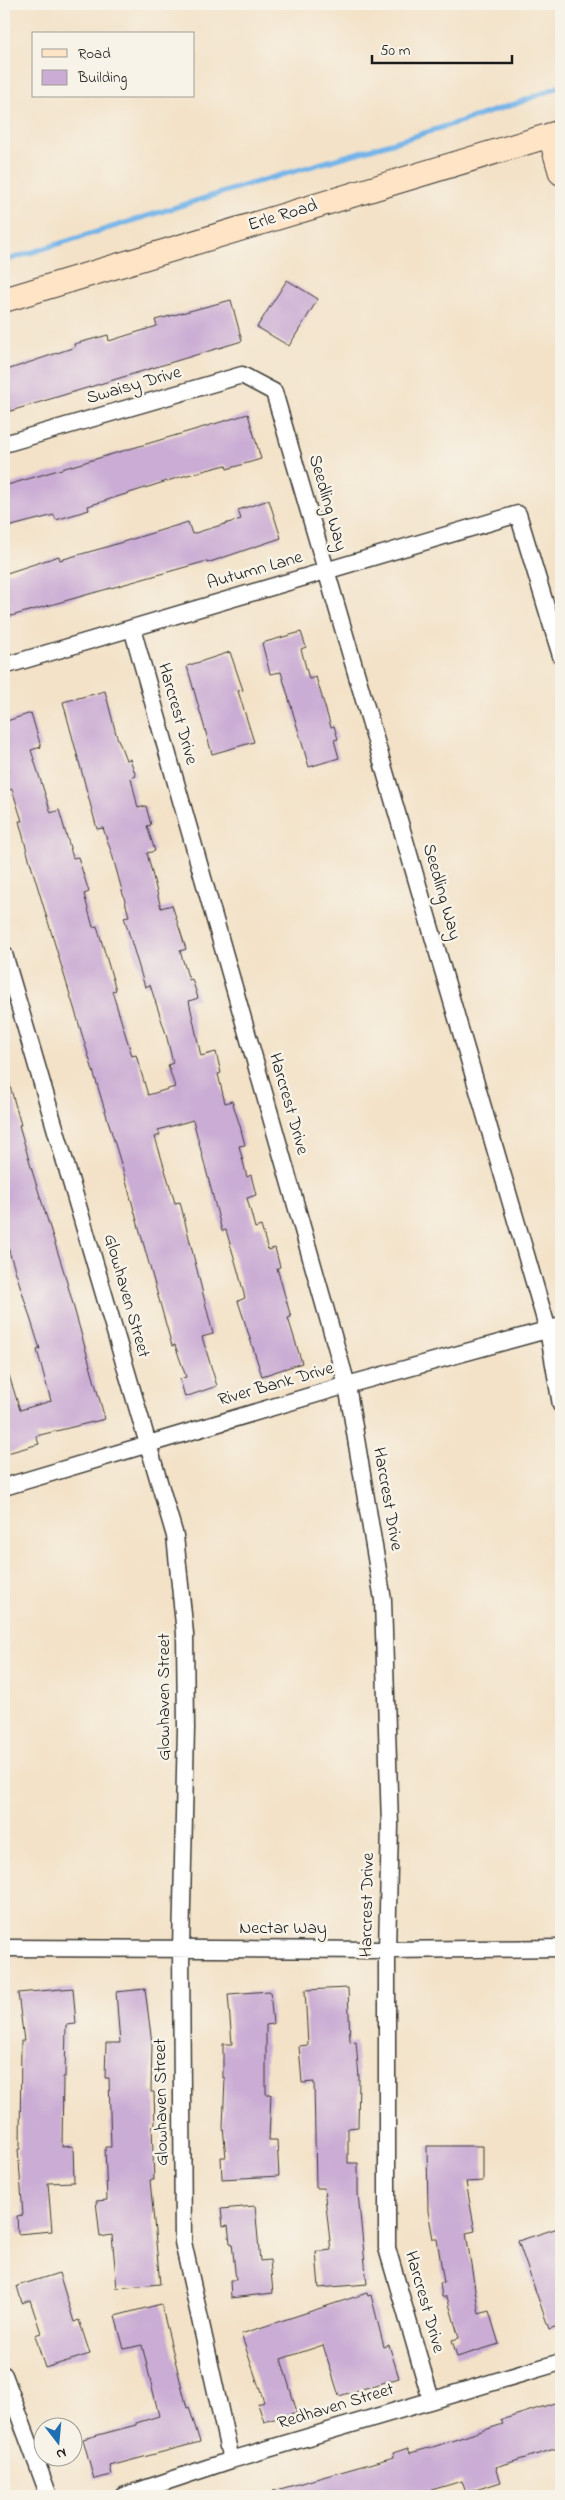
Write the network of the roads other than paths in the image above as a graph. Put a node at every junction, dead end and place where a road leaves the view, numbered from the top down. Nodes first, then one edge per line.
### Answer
1 (556, 134) edge
2 (561, 173) edge
3 (4, 300) edge
4 (274, 392) joint
5 (4, 444) edge
6 (326, 571) junction
7 (132, 628) junction
8 (561, 656) edge
9 (4, 666) edge
10 (4, 954) edge
11 (555, 1328) edge
12 (347, 1385) junction
13 (561, 1405) edge
14 (148, 1442) junction
15 (4, 1487) edge
16 (4, 1948) edge
17 (561, 1948) edge
18 (181, 1949) junction
19 (387, 1950) junction
20 (561, 2362) edge
21 (4, 2375) edge
22 (431, 2400) junction
23 (231, 2460) junction
24 (49, 2496) edge
25 (124, 2496) edge

1 - 2 street
1 - 3 street, Erle Road
4 - 5 street, Swaisy Drive
4 - 6 street, Seedling Way
6 - 7 street, Autumn Lane
6 - 8 street, Autumn Lane
6 - 11 street, Seedling Way
7 - 9 street, Autumn Lane
7 - 12 street, Harcrest Drive
10 - 14 street, Glowhaven Street
11 - 12 street, River Bank Drive
11 - 13 street, Seedling Way
12 - 14 street, River Bank Drive
12 - 19 street, Harcrest Drive
14 - 15 street, River Bank Drive
14 - 18 street, Glowhaven Street
16 - 18 street, Nectar Way
17 - 19 street, Nectar Way
18 - 19 street, Nectar Way
18 - 23 street, Glowhaven Street
19 - 22 street, Harcrest Drive
20 - 22 street, Redhaven Street
21 - 24 street
22 - 23 street, Redhaven Street
23 - 25 street, Redhaven Street

